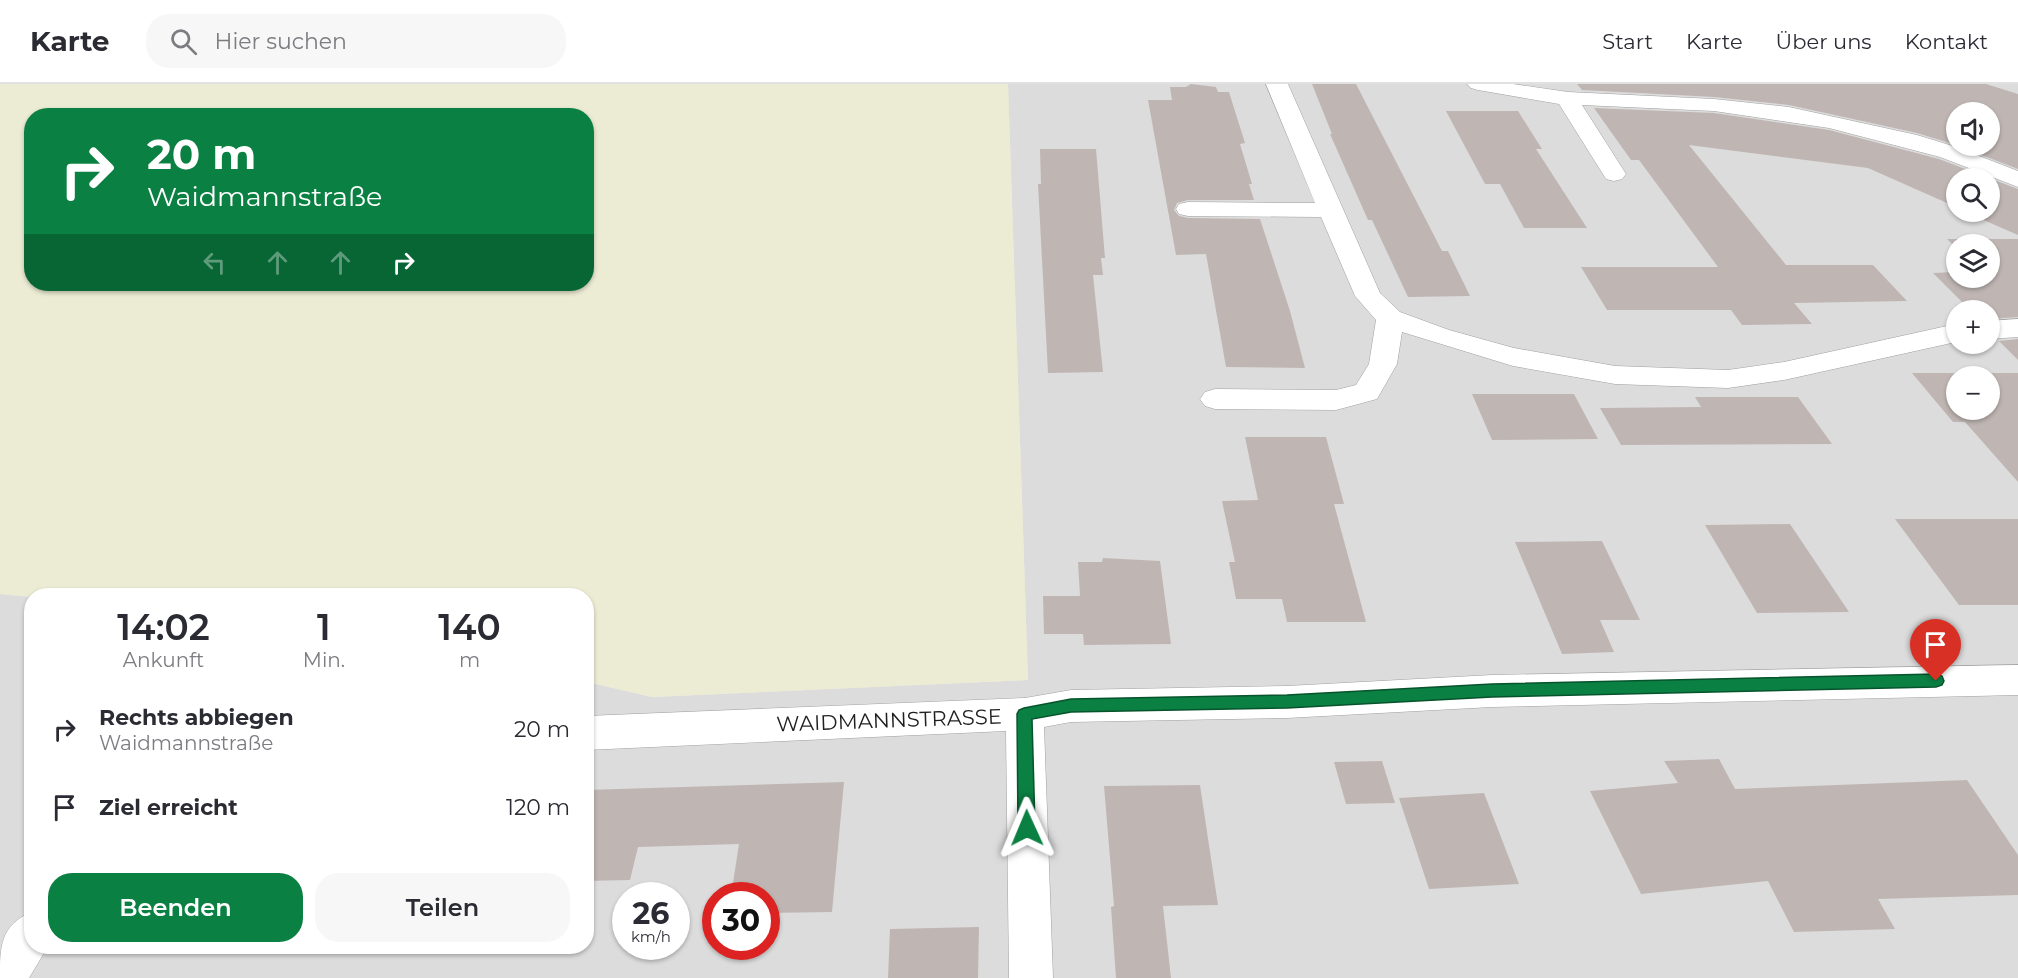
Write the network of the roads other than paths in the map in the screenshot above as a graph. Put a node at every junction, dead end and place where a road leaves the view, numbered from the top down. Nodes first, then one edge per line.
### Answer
1 (1277, 84) edge
2 (1478, 84) edge
3 (1520, 87) edge
4 (1566, 98) junction
5 (1614, 174) dead end
6 (2018, 180) edge
7 (1188, 209) dead end
8 (1329, 210) junction
9 (1390, 318) junction
10 (2018, 328) edge
11 (2000, 329) edge
12 (1946, 335) edge
13 (1215, 399) dead end
14 (2018, 680) edge
15 (1024, 714) junction
16 (594, 733) edge
17 (24, 946) edge
18 (4, 978) edge
19 (1031, 978) edge

1 - 8 street
2 - 3 street
3 - 4 street
4 - 5 street
4 - 6 street
7 - 8 street
8 - 9 street
9 - 12 street
9 - 13 street
10 - 11 street
14 - 15 street, WAIDMANNSTRASSE
15 - 16 street, WAIDMANNSTRASSE
15 - 19 street
17 - 18 street

